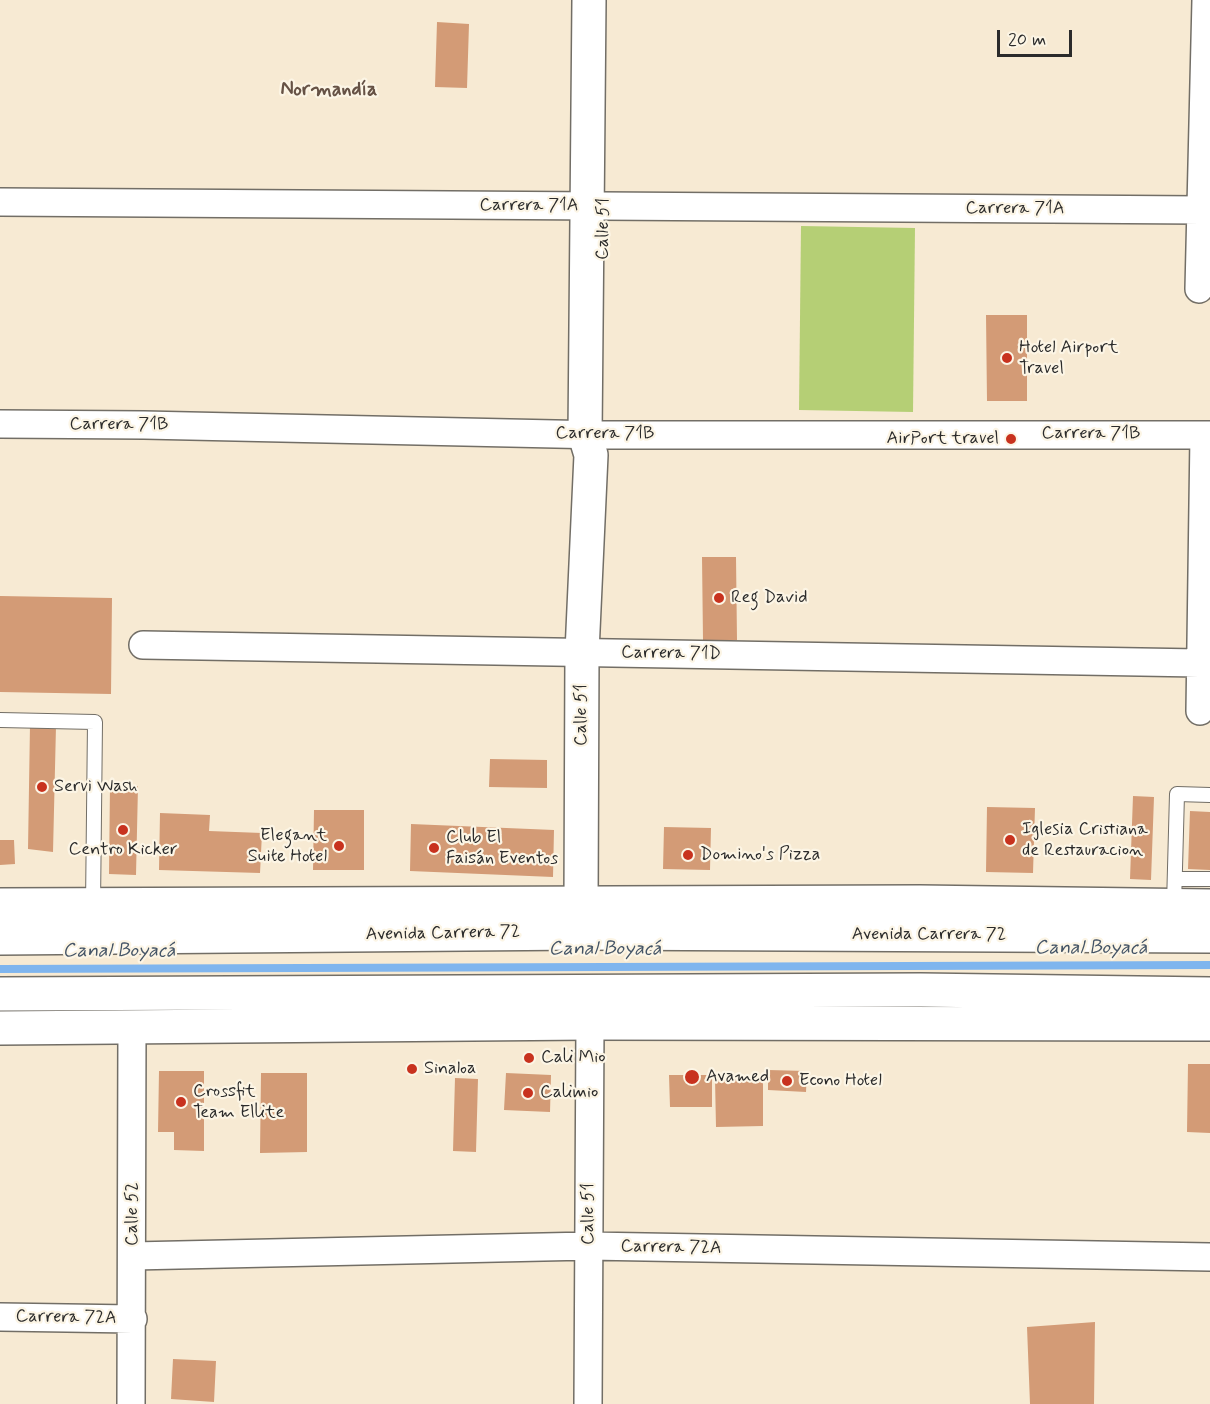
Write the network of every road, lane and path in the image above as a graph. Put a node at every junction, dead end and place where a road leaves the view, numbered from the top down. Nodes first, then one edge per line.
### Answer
1 (589, 0) edge
2 (606, 0) edge
3 (1206, 0) edge
4 (0, 202) edge
5 (595, 206) junction
6 (1201, 210) junction
7 (1199, 289) dead end
8 (0, 424) edge
9 (1207, 435) edge
10 (592, 441) junction
11 (143, 645) dead end
12 (582, 652) junction
13 (1199, 663) junction
14 (1200, 711) dead end
15 (0, 720) edge
16 (1210, 795) edge
17 (1210, 879) edge
18 (1174, 892) junction
19 (920, 902) junction
20 (580, 903) junction
21 (673, 903) junction
22 (0, 905) edge
23 (93, 905) junction
24 (1210, 906) edge
25 (724, 933) junction
26 (870, 934) junction
27 (1210, 936) edge
28 (0, 939) edge
29 (887, 991) junction
30 (377, 992) junction
31 (0, 994) edge
32 (1210, 994) edge
33 (590, 1023) junction
34 (812, 1023) junction
35 (1210, 1024) edge
36 (132, 1025) junction
37 (314, 1025) junction
38 (0, 1028) edge
39 (589, 1246) junction
40 (133, 1256) junction
41 (1210, 1257) edge
42 (0, 1317) edge
43 (133, 1319) junction
44 (131, 1404) edge
45 (588, 1404) edge

1 - 5 main road, Calle 51
2 - 5 main road, Calle 51
3 - 6 street
4 - 5 street, Carrera 71A
5 - 6 street, Carrera 71A
5 - 10 main road, Calle 51
6 - 7 street
8 - 10 street, Carrera 71B
9 - 10 street, Carrera 71B
9 - 13 street
10 - 12 main road, Calle 51
11 - 12 street, Carrera 71D
12 - 13 street, Carrera 71D
12 - 20 main road, Calle 51
13 - 14 street
15 - 23 lane
16 - 18 lane
17 - 18 lane
18 - 19 main road, Avenida Carrera 72
18 - 24 main road, Avenida Carrera 72
19 - 21 main road, Avenida Carrera 72
19 - 26 main road
20 - 21 main road, Avenida Carrera 72
20 - 23 main road, Avenida Carrera 72
21 - 25 main road
22 - 23 main road, Avenida Carrera 72
25 - 26 main road, Avenida Carrera 72
25 - 28 main road, Avenida Carrera 72
26 - 27 main road, Avenida Carrera 72
29 - 30 main road
29 - 32 main road
29 - 34 main road
30 - 31 main road
30 - 37 main road
33 - 34 main road
33 - 37 main road
33 - 39 street, Calle 51
34 - 35 main road
36 - 37 main road
36 - 38 main road
36 - 40 street, Calle 52
39 - 40 street, Carrera 72A
39 - 41 street, Carrera 72A
39 - 45 street, Calle 51
40 - 43 street, Calle 52
42 - 43 street, Carrera 72A
43 - 44 street, Calle 52

